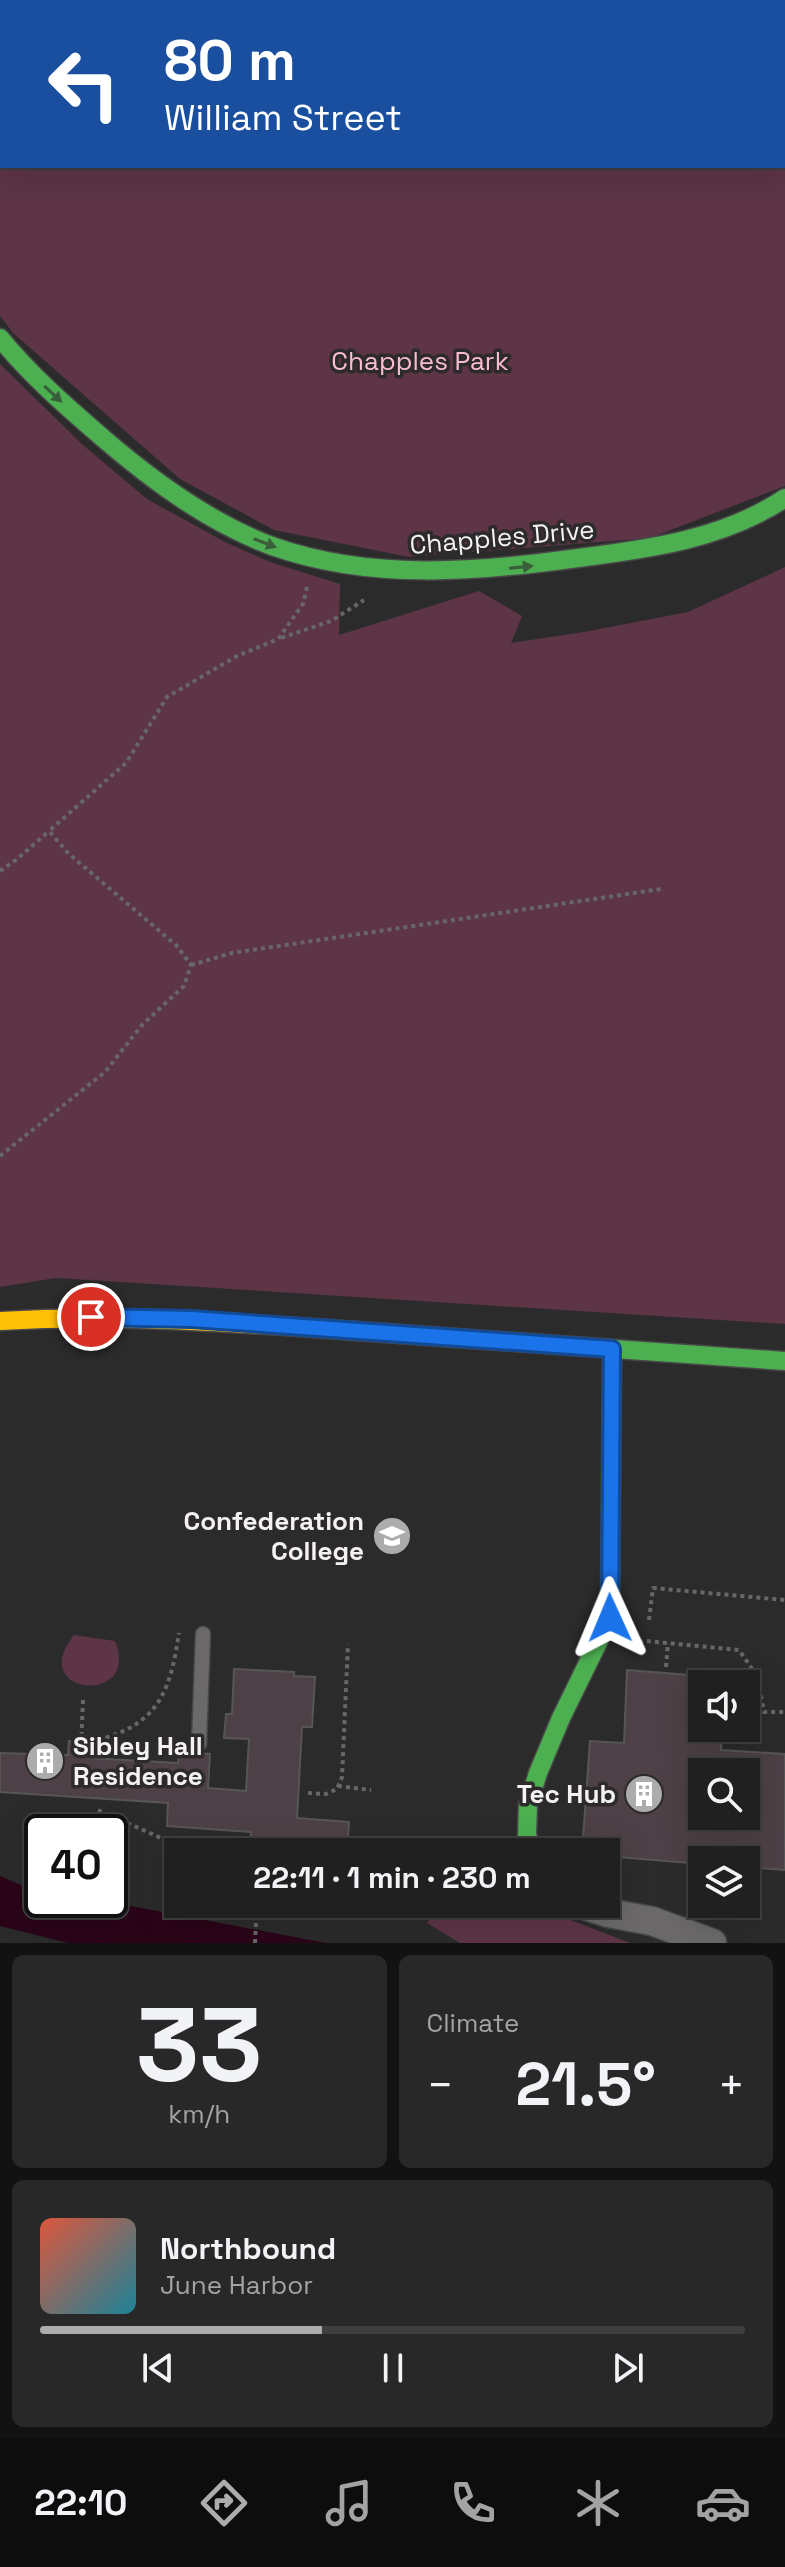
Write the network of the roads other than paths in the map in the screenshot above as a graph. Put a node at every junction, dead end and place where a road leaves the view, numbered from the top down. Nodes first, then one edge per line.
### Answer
1 (0, 338) edge
2 (785, 498) edge
3 (0, 1321) edge
4 (612, 1349) junction
5 (785, 1361) edge
6 (203, 1634) dead end
7 (199, 1744) dead end
8 (528, 1838) edge
9 (620, 1915) edge
10 (712, 1943) edge

1 -> 2 street, Chapples Drive
3 - 4 street
4 - 5 street
4 - 8 street
6 - 7 lane
9 - 10 street

